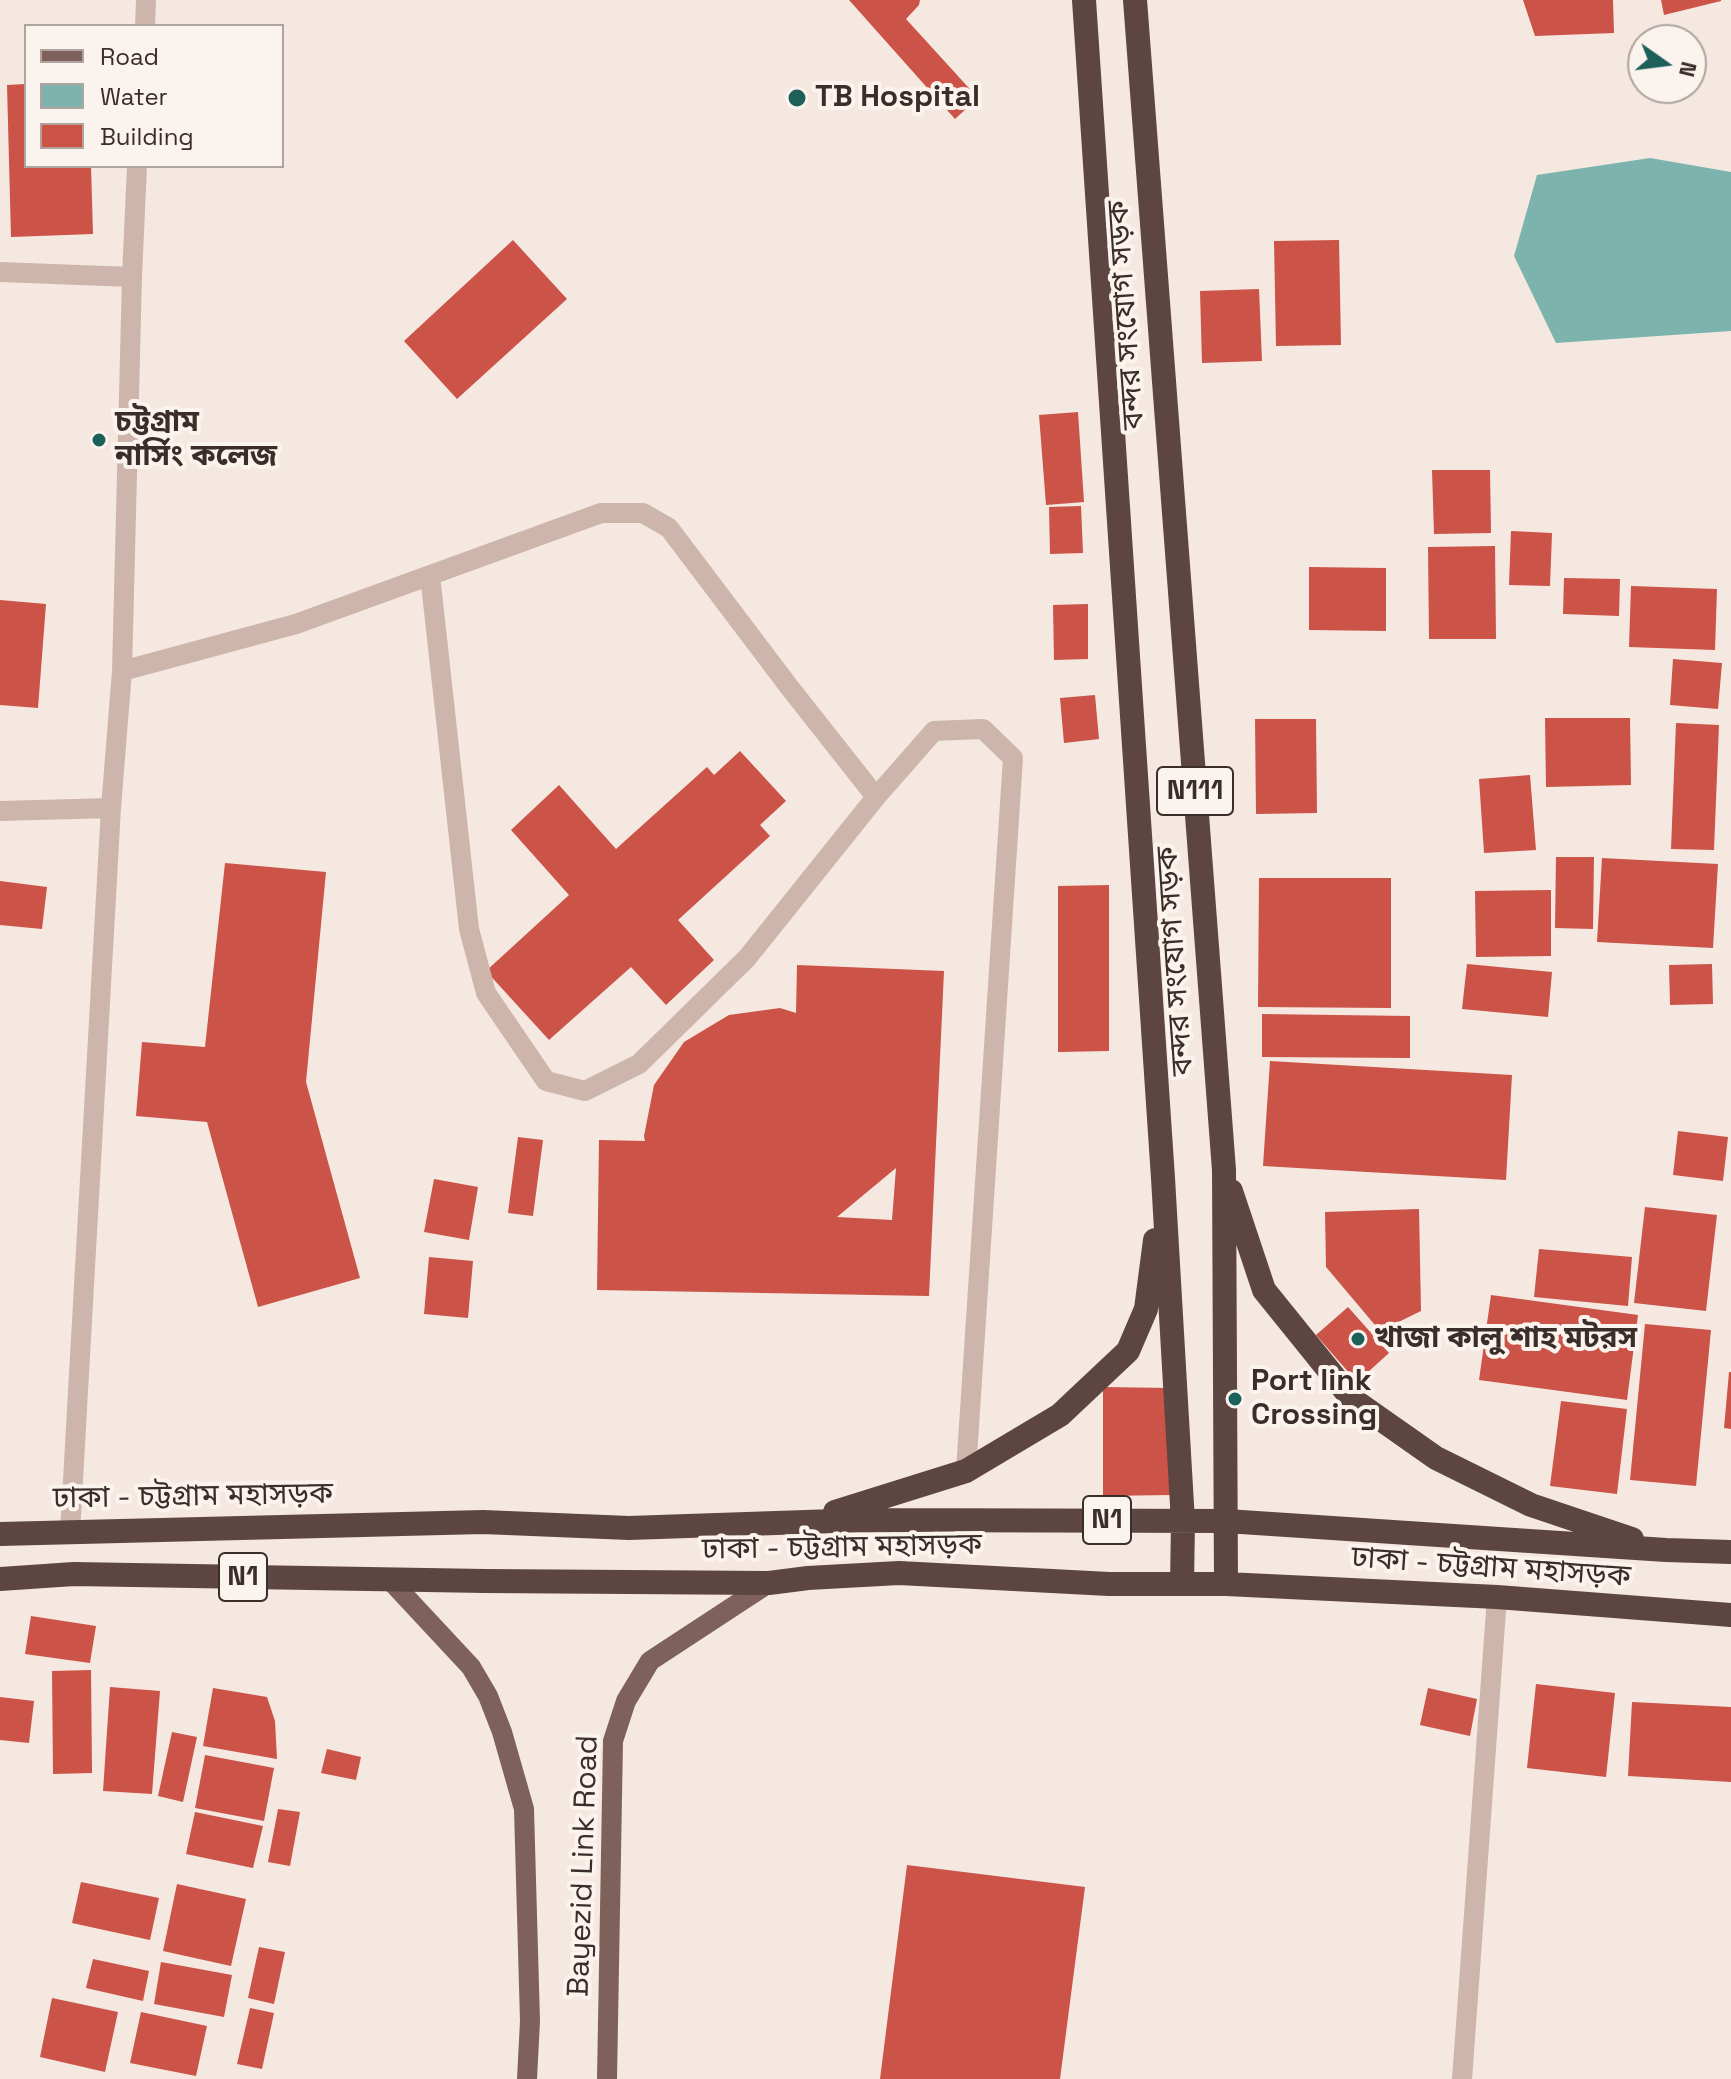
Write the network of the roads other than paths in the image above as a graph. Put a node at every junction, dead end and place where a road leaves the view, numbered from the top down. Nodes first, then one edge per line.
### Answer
1 (146, 0) edge
2 (1084, 0) edge
3 (1135, 0) edge
4 (145, 24) edge
5 (137, 168) edge
6 (0, 272) edge
7 (132, 277) junction
8 (430, 575) junction
9 (122, 671) junction
10 (876, 797) junction
11 (111, 808) junction
12 (0, 811) edge
13 (1224, 1170) junction
14 (1163, 1178) junction
15 (966, 1471) junction
16 (1226, 1521) junction
17 (806, 1522) junction
18 (1183, 1522) junction
19 (70, 1533) junction
20 (0, 1534) edge
21 (1666, 1550) junction
22 (1731, 1552) edge
23 (0, 1579) edge
24 (389, 1579) junction
25 (769, 1583) junction
26 (1182, 1584) junction
27 (1226, 1584) junction
28 (1497, 1597) junction
29 (1731, 1615) edge
30 (527, 2079) edge
31 (607, 2079) edge
32 (1462, 2079) edge

1 - 4 lane
2 - 14 highway, বন্দর সংযোগ সড়ক / N111
3 - 13 highway, বন্দর সংযোগ সড়ক / N111
5 - 7 lane
6 - 7 lane
7 - 9 lane
8 - 9 lane
8 - 10 lane
8 - 10 lane
9 - 11 lane
10 - 15 lane
11 - 12 lane
11 - 19 lane
13 - 16 highway, বন্দর সংযোগ সড়ক / N111
13 - 21 highway
14 - 15 highway
14 - 18 highway, বন্দর সংযোগ সড়ক / N111
15 - 17 highway
16 - 18 highway, ঢাকা - চট্টগ্রাম মহাসড়ক / N1
16 - 21 highway, ঢাকা - চট্টগ্রাম মহাসড়ক / N1
16 - 27 highway, বন্দর সংযোগ সড়ক / N111
17 - 18 highway, ঢাকা - চট্টগ্রাম মহাসড়ক / N1
17 - 19 highway, ঢাকা - চট্টগ্রাম মহাসড়ক / N1
18 - 26 highway, বন্দর সংযোগ সড়ক / N111
19 - 20 highway, ঢাকা - চট্টগ্রাম মহাসড়ক / N1
21 - 22 highway, ঢাকা - চট্টগ্রাম মহাসড়ক / N1
23 - 24 highway, ঢাকা - চট্টগ্রাম মহাসড়ক / N1
24 - 25 highway, ঢাকা - চট্টগ্রাম মহাসড়ক / N1
24 - 30 main road, Bayezid Link Road
25 - 26 highway, ঢাকা - চট্টগ্রাম মহাসড়ক / N1
25 - 31 main road, Bayezid Link Road
26 - 27 highway, ঢাকা - চট্টগ্রাম মহাসড়ক / N1
27 - 28 highway, ঢাকা - চট্টগ্রাম মহাসড়ক / N1
28 - 29 highway, ঢাকা - চট্টগ্রাম মহাসড়ক / N1
28 - 32 lane

